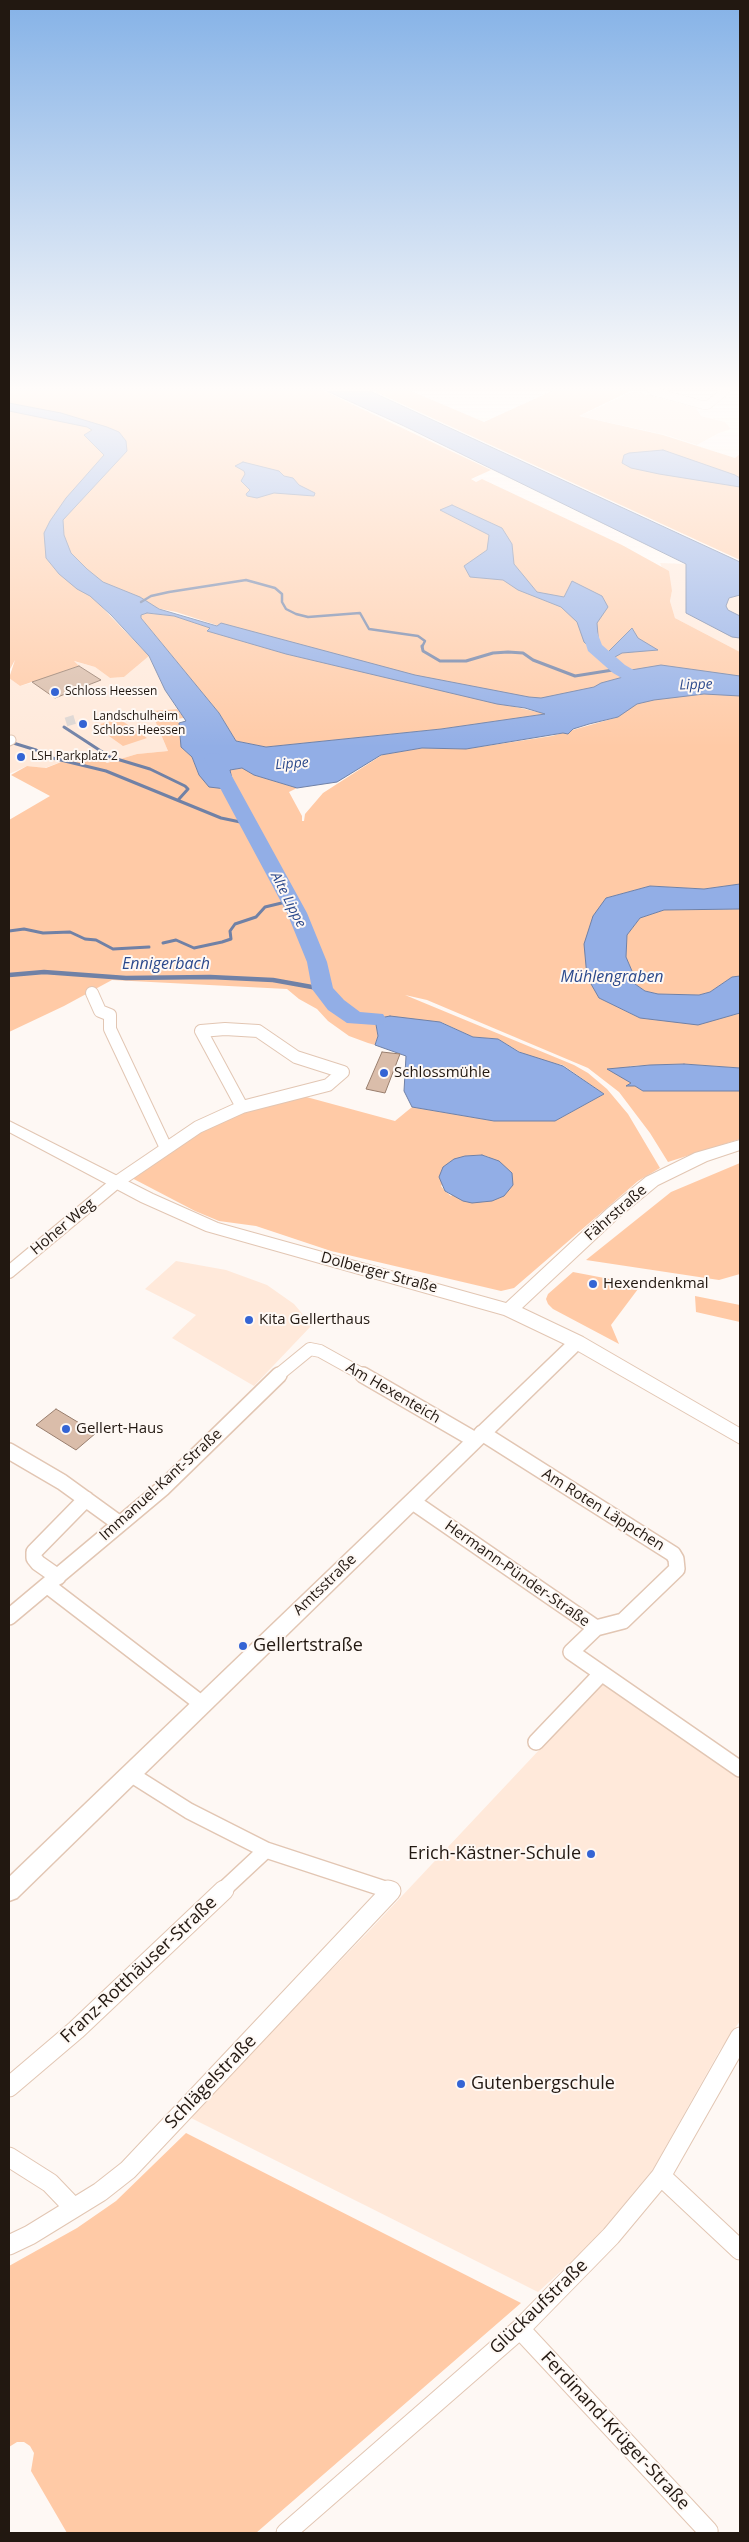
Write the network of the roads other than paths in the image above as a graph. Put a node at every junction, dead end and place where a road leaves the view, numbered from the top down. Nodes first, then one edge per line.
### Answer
1 (92, 993) dead end
2 (242, 1107) junction
3 (9, 1126) edge
4 (740, 1145) edge
5 (166, 1148) junction
6 (116, 1182) junction
7 (9, 1272) edge
8 (510, 1310) junction
9 (577, 1342) junction
10 (310, 1350) joint
11 (479, 1436) junction
12 (740, 1437) edge
13 (9, 1450) edge
14 (86, 1499) junction
15 (413, 1502) junction
16 (120, 1524) junction
17 (53, 1581) junction
18 (9, 1617) edge
19 (596, 1628) junction
20 (601, 1674) junction
21 (202, 1704) junction
22 (536, 1742) dead end
23 (740, 1769) edge
24 (132, 1775) junction
25 (266, 1850) junction
26 (9, 1891) edge
27 (740, 2037) edge
28 (9, 2087) edge
29 (9, 2157) edge
30 (661, 2176) junction
31 (73, 2207) junction
32 (9, 2245) edge
33 (740, 2250) edge
34 (520, 2329) junction
35 (286, 2533) edge
36 (707, 2533) edge

1 - 5 street
2 - 2 street, Hoher Weg
2 - 5 street, Hoher Weg
3 - 6 main road, Dolberger Straße
4 - 8 main road, Fährstraße
5 - 6 street, Hoher Weg
6 - 7 street, Hoher Weg
6 - 8 main road, Dolberger Straße
8 - 9 main road, Dolberger Straße
9 - 11 street, Amtsstraße
9 - 12 main road, Dolberger Straße
10 - 11 street, Am Hexenteich
10 - 16 street, Immanuel-Kant-Straße
11 - 15 street, Amtsstraße
11 - 19 street, Am Roten Läppchen
13 - 14 street
14 - 16 street
14 - 17 street
15 - 19 street, Hermann-Pünder-Straße
15 - 21 street, Amtsstraße
16 - 17 street, Immanuel-Kant-Straße
17 - 18 street, Immanuel-Kant-Straße
17 - 21 street
19 - 20 street, Hermann-Pünder-Straße
20 - 22 street
20 - 23 street, Hermann-Pünder-Straße
21 - 24 street, Amtsstraße
24 - 25 street
24 - 26 street, Amtsstraße
25 - 28 street, Franz-Rotthäuser-Straße
25 - 31 street, Schlägelstraße
27 - 30 street, Glückaufstraße
29 - 31 street
30 - 33 street
30 - 34 street, Glückaufstraße
31 - 32 street, Schlägelstraße
34 - 35 street, Glückaufstraße
34 - 36 street, Ferdinand-Krüger-Straße

